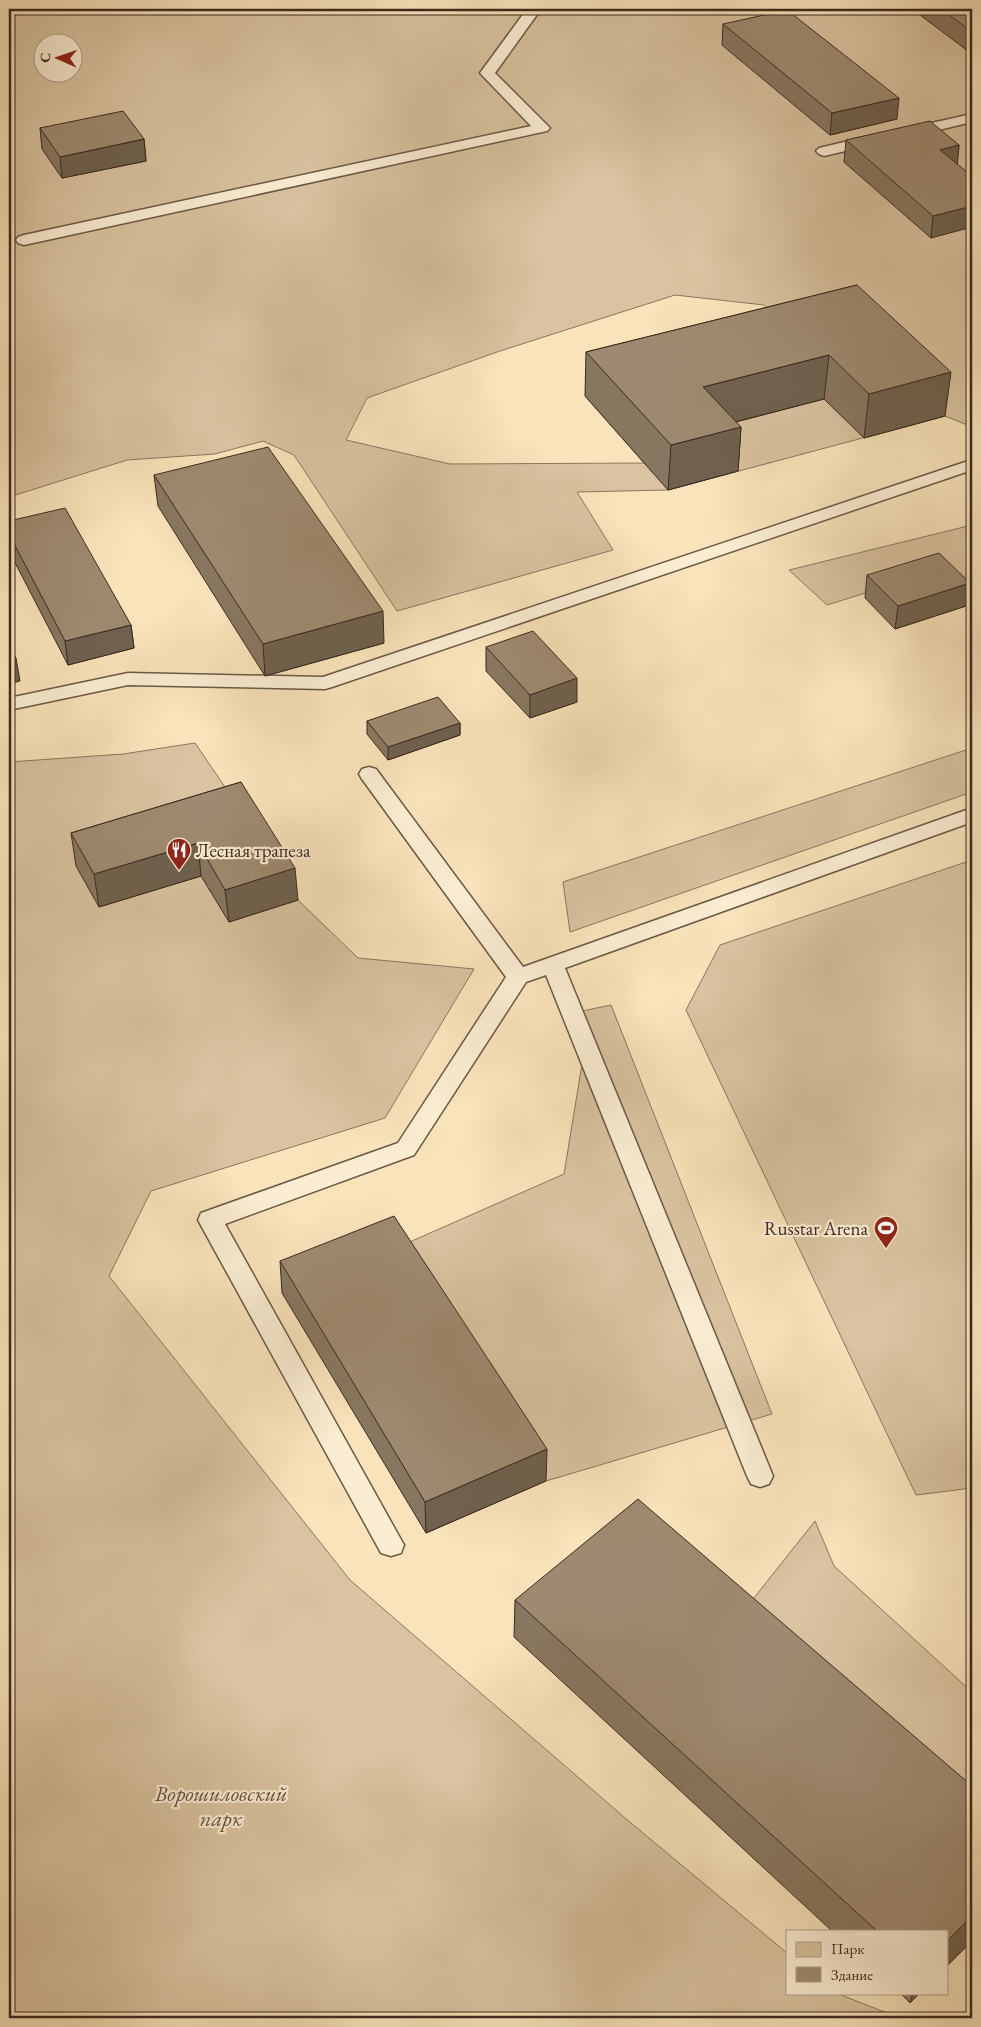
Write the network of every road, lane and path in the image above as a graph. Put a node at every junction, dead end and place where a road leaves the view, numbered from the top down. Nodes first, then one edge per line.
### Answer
1 (534, 9) edge
2 (972, 118) edge
3 (824, 151) dead end
4 (24, 240) dead end
5 (968, 466) dead end
6 (9, 704) edge
7 (369, 774) dead end
8 (972, 814) edge
9 (553, 965) junction
10 (518, 977) junction
11 (760, 1476) dead end
12 (391, 1545) dead end

1 - 4 lane
2 - 3 lane
5 - 6 lane
7 - 10 lane
8 - 9 lane
9 - 10 lane
9 - 11 lane
10 - 12 lane

